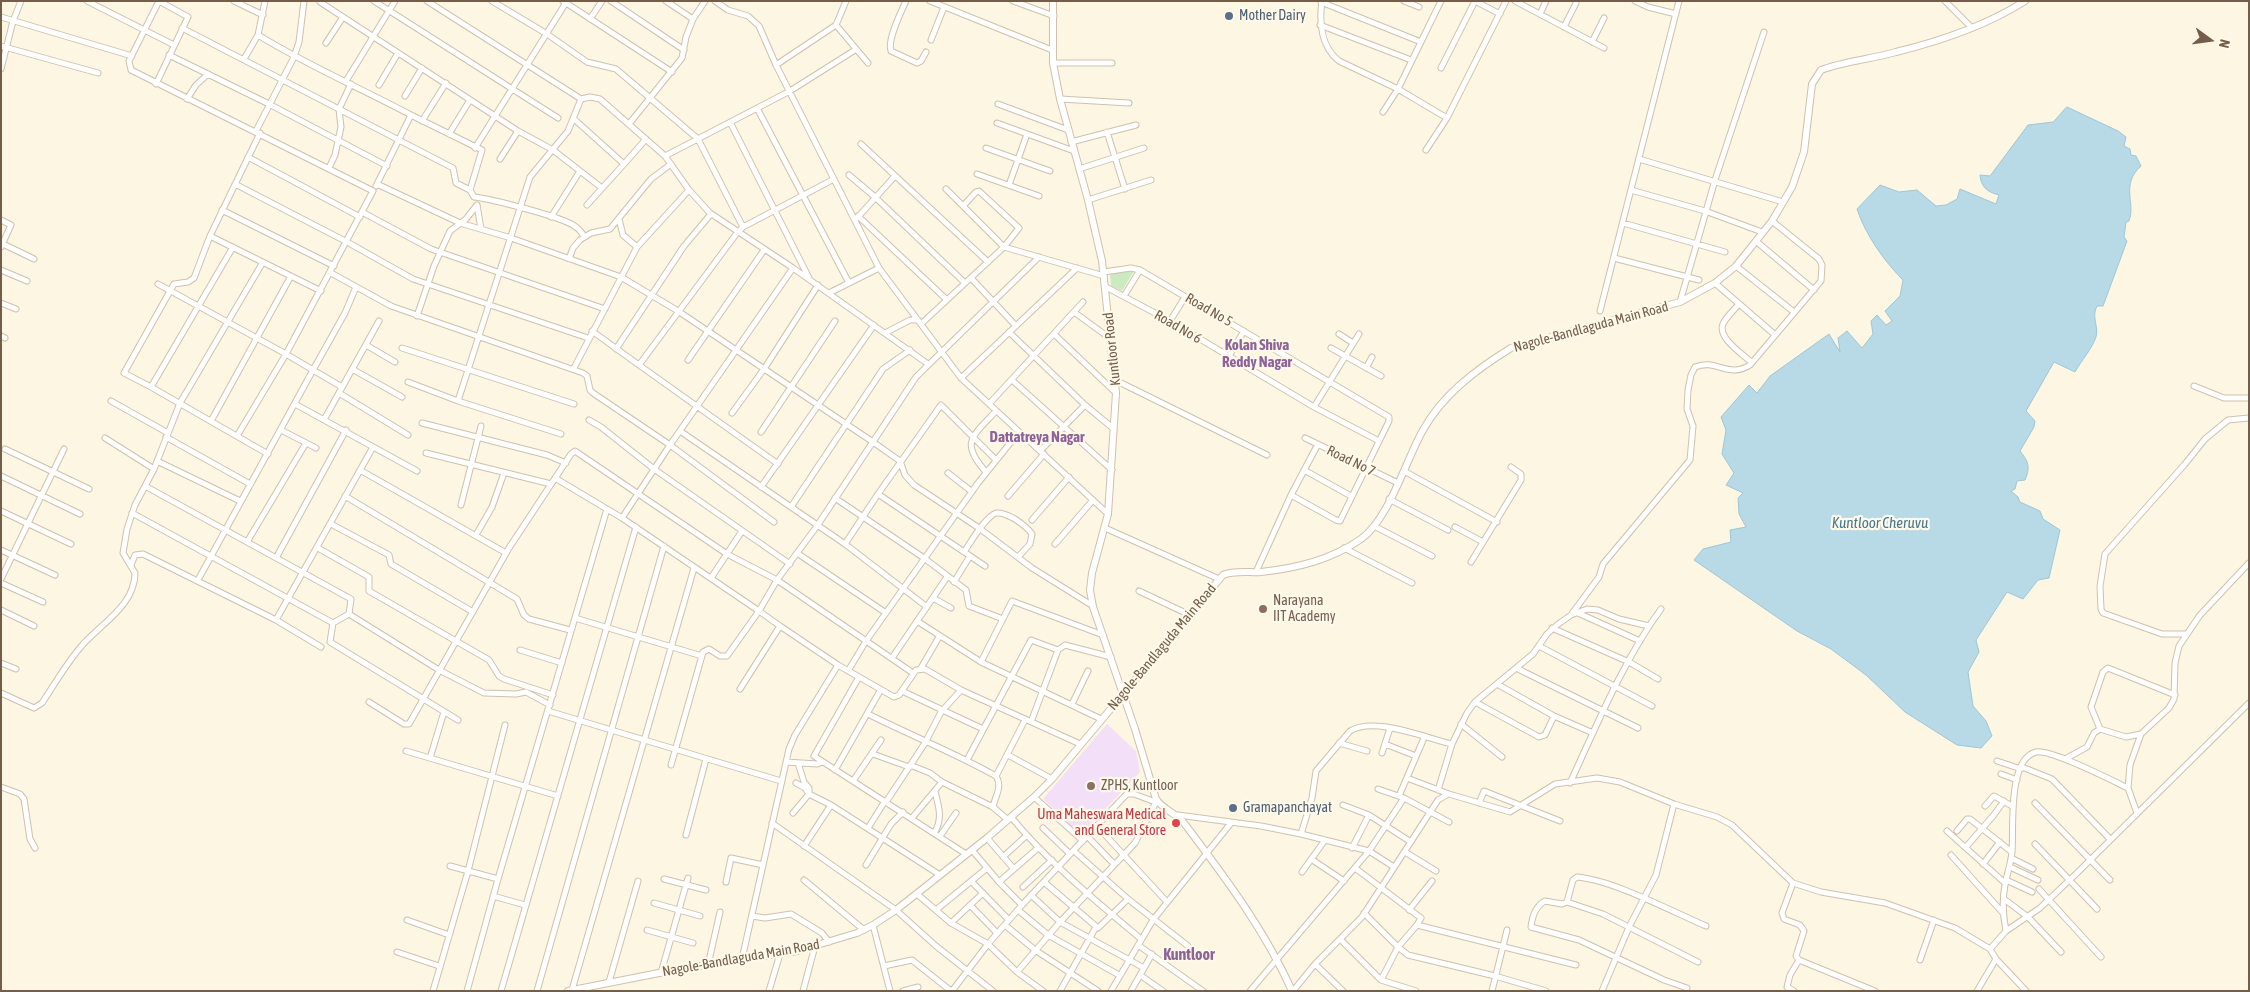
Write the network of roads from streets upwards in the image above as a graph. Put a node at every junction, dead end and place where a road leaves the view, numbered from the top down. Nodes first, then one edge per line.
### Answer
1 (21, 1) edge
2 (87, 1) edge
3 (159, 1) edge
4 (234, 1) edge
5 (265, 1) edge
6 (304, 1) edge
7 (374, 1) edge
8 (395, 1) edge
9 (427, 1) edge
10 (492, 1) edge
11 (602, 1) edge
12 (611, 1) edge
13 (666, 1) edge
14 (705, 1) edge
15 (715, 1) edge
16 (846, 1) edge
17 (906, 1) edge
18 (930, 1) edge
19 (1013, 1) edge
20 (1053, 1) edge
21 (1404, 1) edge
22 (1441, 1) edge
23 (1475, 1) edge
24 (1506, 1) edge
25 (1515, 1) edge
26 (1546, 1) edge
27 (1635, 1) edge
28 (1679, 1) edge
29 (1945, 1) edge
30 (2025, 1) edge
31 (320, 2) edge
32 (566, 2) edge
33 (1321, 2) edge
34 (96, 3) edge
35 (1576, 3) dead end
36 (944, 7) junction
37 (1419, 7) dead end
38 (389, 11) junction
39 (1500, 14) junction
40 (1540, 14) junction
41 (1676, 14) junction
42 (263, 15) junction
43 (1054, 16) junction
44 (1, 17) edge
45 (343, 17) junction
46 (1604, 18) dead end
47 (590, 19) junction
48 (693, 19) junction
49 (13, 21) junction
50 (1320, 25) junction
51 (836, 26) junction
52 (1564, 27) junction
53 (182, 28) junction
54 (1972, 28) junction
55 (145, 30) junction
56 (1764, 32) dead end
57 (546, 34) junction
58 (258, 35) junction
59 (373, 37) junction
60 (931, 40) dead end
61 (1421, 42) junction
62 (1592, 42) junction
63 (326, 43) dead end
64 (174, 45) junction
65 (1, 46) edge
66 (8, 48) junction
67 (1604, 48) dead end
68 (684, 50) junction
69 (855, 50) junction
70 (1052, 50) junction
71 (926, 52) dead end
72 (398, 53) junction
73 (169, 55) junction
74 (132, 56) junction
75 (294, 57) junction
76 (244, 59) junction
77 (1411, 60) junction
78 (868, 62) dead end
79 (1053, 63) junction
80 (1112, 63) dead end
81 (776, 65) junction
82 (527, 66) junction
83 (422, 68) junction
84 (1441, 68) dead end
85 (1, 69) edge
86 (672, 72) junction
87 (98, 73) dead end
88 (208, 74) junction
89 (283, 80) junction
90 (349, 82) junction
91 (156, 84) junction
92 (446, 84) junction
93 (379, 85) dead end
94 (512, 89) junction
95 (1398, 89) junction
96 (790, 91) junction
97 (405, 96) dead end
98 (187, 98) junction
99 (650, 98) junction
100 (580, 99) junction
101 (1060, 99) junction
102 (470, 100) junction
103 (1129, 103) dead end
104 (269, 104) junction
105 (998, 104) dead end
106 (757, 108) junction
107 (339, 109) junction
108 (1383, 112) dead end
109 (411, 115) junction
110 (495, 116) junction
111 (558, 118) dead end
112 (1447, 118) junction
113 (574, 119) junction
114 (422, 121) junction
115 (730, 122) junction
116 (997, 123) dead end
117 (629, 124) junction
118 (1136, 124) dead end
119 (518, 130) junction
120 (1068, 130) junction
121 (258, 132) junction
122 (1107, 132) junction
123 (448, 134) junction
124 (1027, 134) junction
125 (400, 139) junction
126 (646, 139) junction
127 (698, 139) junction
128 (338, 140) junction
129 (1071, 142) junction
130 (861, 144) dead end
131 (475, 148) junction
132 (986, 148) dead end
133 (1144, 148) dead end
134 (553, 150) junction
135 (1426, 150) dead end
136 (1074, 152) junction
137 (666, 156) junction
138 (1114, 156) junction
139 (248, 157) junction
140 (500, 159) dead end
141 (1018, 159) junction
142 (1639, 159) junction
143 (624, 164) junction
144 (670, 164) junction
145 (387, 166) junction
146 (328, 168) junction
147 (1079, 169) junction
148 (580, 171) junction
149 (1050, 171) dead end
150 (977, 174) dead end
151 (848, 175) dead end
152 (895, 176) junction
153 (834, 179) junction
154 (1152, 180) dead end
155 (1715, 180) junction
156 (235, 184) junction
157 (377, 184) junction
158 (1009, 185) junction
159 (602, 188) junction
160 (946, 189) dead end
161 (1124, 189) junction
162 (470, 190) junction
163 (689, 190) junction
164 (1631, 190) junction
165 (373, 191) junction
166 (804, 195) junction
167 (1039, 196) dead end
168 (875, 197) junction
169 (480, 198) junction
170 (1088, 200) junction
171 (1783, 202) junction
172 (477, 205) junction
173 (587, 205) dead end
174 (963, 206) junction
175 (520, 208) junction
176 (222, 210) junction
177 (776, 210) junction
178 (1706, 211) junction
179 (711, 214) junction
180 (361, 215) junction
181 (551, 217) junction
182 (856, 218) junction
183 (619, 219) junction
184 (1, 220) edge
185 (1772, 221) junction
186 (460, 223) junction
187 (1623, 223) junction
188 (743, 227) junction
189 (481, 229) junction
190 (1762, 232) junction
191 (737, 233) junction
192 (210, 236) junction
193 (584, 236) junction
194 (511, 238) junction
195 (347, 242) junction
196 (1757, 242) junction
197 (1696, 244) junction
198 (2, 245) edge
199 (1004, 247) junction
200 (233, 248) junction
201 (637, 248) junction
202 (764, 250) junction
203 (1725, 252) dead end
204 (440, 253) junction
205 (1039, 257) junction
206 (1614, 258) junction
207 (34, 259) dead end
208 (569, 259) junction
209 (263, 262) junction
210 (988, 262) junction
211 (334, 266) junction
212 (1736, 266) junction
213 (793, 268) junction
214 (879, 268) junction
215 (1077, 268) junction
216 (1, 270) edge
217 (1140, 270) junction
218 (331, 273) junction
219 (499, 274) junction
220 (1104, 274) junction
221 (291, 276) junction
222 (1688, 277) junction
223 (621, 278) junction
224 (971, 278) junction
225 (809, 279) junction
226 (27, 280) dead end
227 (1699, 280) dead end
228 (850, 283) junction
229 (966, 283) junction
230 (1715, 283) junction
231 (158, 284) dead end
232 (428, 284) junction
233 (818, 285) junction
234 (356, 287) junction
235 (1106, 288) junction
236 (1814, 290) junction
237 (170, 291) junction
238 (321, 291) junction
239 (829, 293) junction
240 (651, 295) junction
241 (1124, 296) junction
242 (1185, 297) junction
243 (947, 300) junction
244 (993, 301) junction
245 (1083, 302) dead end
246 (1680, 302) junction
247 (1, 303) edge
248 (1739, 304) junction
249 (489, 305) junction
250 (198, 306) junction
251 (16, 309) dead end
252 (604, 309) junction
253 (678, 311) junction
254 (1074, 312) junction
255 (1600, 312) dead end
256 (1794, 312) junction
257 (417, 316) junction
258 (228, 321) junction
259 (379, 321) dead end
260 (835, 321) dead end
261 (1170, 321) junction
262 (919, 322) junction
263 (874, 325) junction
264 (1016, 326) junction
265 (708, 331) junction
266 (1244, 331) junction
267 (592, 332) junction
268 (1009, 332) junction
269 (885, 333) junction
270 (1054, 334) junction
271 (1339, 334) dead end
272 (1359, 334) dead end
273 (1774, 334) junction
274 (479, 336) junction
275 (257, 338) junction
276 (588, 338) junction
277 (1111, 339) junction
278 (1353, 343) junction
279 (366, 345) junction
280 (402, 348) dead end
281 (1332, 348) dead end
282 (616, 349) junction
283 (735, 350) junction
284 (910, 350) junction
285 (941, 351) junction
286 (286, 354) junction
287 (1229, 356) junction
288 (1345, 356) junction
289 (1034, 357) junction
290 (1372, 357) dead end
291 (688, 360) dead end
292 (395, 362) dead end
293 (1751, 362) junction
294 (928, 364) junction
295 (639, 365) junction
296 (574, 368) junction
297 (1366, 368) junction
298 (352, 369) junction
299 (764, 369) junction
300 (313, 370) junction
301 (469, 370) junction
302 (1380, 376) dead end
303 (961, 378) junction
304 (1012, 380) junction
305 (1115, 380) junction
306 (408, 382) dead end
307 (1330, 382) junction
308 (2194, 386) dead end
309 (151, 387) junction
310 (342, 387) junction
311 (791, 387) junction
312 (339, 393) junction
313 (1116, 393) junction
314 (402, 397) dead end
315 (2249, 398) edge
316 (111, 401) dead end
317 (458, 401) junction
318 (180, 403) junction
319 (295, 404) junction
320 (574, 404) dead end
321 (989, 404) junction
322 (1085, 405) junction
323 (697, 406) junction
324 (819, 406) junction
325 (1314, 407) junction
326 (996, 411) junction
327 (732, 413) dead end
328 (325, 418) junction
329 (2249, 418) edge
330 (589, 420) dead end
331 (210, 421) junction
332 (422, 423) dead end
333 (846, 424) junction
334 (481, 426) dead end
335 (1063, 427) junction
336 (1115, 429) junction
337 (281, 430) junction
338 (346, 430) junction
339 (680, 431) junction
340 (761, 432) dead end
341 (1019, 432) junction
342 (561, 434) dead end
343 (167, 435) junction
344 (408, 435) dead end
345 (238, 436) junction
346 (972, 437) junction
347 (105, 438) dead end
348 (478, 438) junction
349 (1304, 438) dead end
350 (1379, 441) junction
351 (873, 442) junction
352 (306, 443) junction
353 (1318, 444) junction
354 (670, 445) junction
355 (373, 447) junction
356 (5, 448) dead end
357 (316, 448) dead end
358 (64, 449) dead end
359 (426, 453) dead end
360 (1042, 453) junction
361 (268, 454) junction
362 (1268, 454) dead end
363 (996, 460) junction
364 (157, 461) junction
365 (900, 461) junction
366 (566, 463) junction
367 (472, 464) junction
368 (778, 464) junction
369 (1511, 467) dead end
370 (1366, 468) junction
371 (154, 469) junction
372 (654, 469) junction
373 (360, 470) junction
374 (1304, 470) junction
375 (1404, 470) junction
376 (417, 471) dead end
377 (1112, 471) junction
378 (53, 472) junction
379 (504, 472) junction
380 (986, 472) junction
381 (948, 473) dead end
382 (1, 476) edge
383 (1068, 477) junction
384 (555, 478) junction
385 (1398, 483) junction
386 (250, 484) junction
387 (550, 484) junction
388 (145, 486) junction
389 (761, 487) junction
390 (89, 490) dead end
391 (971, 491) junction
392 (637, 493) junction
393 (878, 494) junction
394 (41, 495) junction
395 (1291, 495) junction
396 (345, 496) junction
397 (1008, 496) dead end
398 (1351, 496) junction
399 (835, 498) junction
400 (1390, 499) junction
401 (1093, 500) junction
402 (240, 501) junction
403 (461, 505) dead end
404 (791, 506) junction
405 (607, 510) junction
406 (1, 511) edge
407 (132, 513) junction
408 (80, 514) dead end
409 (955, 514) junction
410 (1108, 514) junction
411 (864, 517) junction
412 (622, 518) junction
413 (1032, 520) dead end
414 (774, 522) dead end
415 (1497, 522) junction
416 (28, 524) junction
417 (331, 524) junction
418 (816, 526) junction
419 (1374, 526) junction
420 (636, 527) junction
421 (1456, 527) dead end
422 (979, 528) junction
423 (1105, 528) junction
424 (224, 530) junction
425 (1448, 530) dead end
426 (742, 531) junction
427 (476, 535) junction
428 (940, 535) junction
429 (247, 542) junction
430 (1483, 542) junction
431 (71, 544) dead end
432 (845, 544) junction
433 (1055, 544) dead end
434 (664, 546) junction
435 (318, 548) junction
436 (1344, 548) junction
437 (1, 550) edge
438 (964, 552) junction
439 (797, 553) junction
440 (506, 554) junction
441 (727, 554) junction
442 (12, 555) junction
443 (211, 555) junction
444 (970, 556) junction
445 (1432, 556) dead end
446 (1018, 557) junction
447 (276, 558) junction
448 (924, 558) junction
449 (1472, 562) dead end
450 (2249, 563) edge
451 (790, 564) junction
452 (131, 565) junction
453 (985, 566) dead end
454 (694, 568) junction
455 (1256, 572) junction
456 (304, 573) junction
457 (55, 575) dead end
458 (947, 577) junction
459 (711, 578) junction
460 (1219, 579) junction
461 (198, 580) junction
462 (777, 580) junction
463 (1, 581) edge
464 (954, 582) junction
465 (489, 583) junction
466 (1412, 583) dead end
467 (904, 589) junction
468 (1139, 591) dead end
469 (933, 598) junction
470 (289, 599) junction
471 (43, 602) dead end
472 (927, 607) junction
473 (1093, 607) junction
474 (951, 608) dead end
475 (1661, 609) dead end
476 (1, 610) edge
477 (760, 611) junction
478 (473, 612) junction
479 (886, 613) junction
480 (1578, 613) junction
481 (349, 614) junction
482 (1190, 614) junction
483 (1571, 615) junction
484 (575, 618) junction
485 (1003, 619) junction
486 (276, 620) junction
487 (917, 621) junction
488 (333, 623) junction
489 (34, 626) dead end
490 (780, 626) junction
491 (1649, 626) junction
492 (606, 628) junction
493 (1552, 628) junction
494 (570, 630) junction
495 (2185, 634) junction
496 (1104, 635) junction
497 (939, 636) junction
498 (638, 637) junction
499 (456, 640) junction
500 (866, 641) junction
501 (1640, 641) junction
502 (1539, 646) junction
503 (321, 647) dead end
504 (670, 647) junction
505 (520, 650) dead end
506 (1058, 650) junction
507 (702, 656) junction
508 (1111, 657) junction
509 (892, 658) junction
510 (981, 662) junction
511 (1629, 662) junction
512 (1, 663) edge
513 (562, 663) junction
514 (838, 664) junction
515 (921, 668) junction
516 (1516, 668) junction
517 (16, 669) dead end
518 (439, 670) junction
519 (1088, 670) dead end
520 (848, 671) junction
521 (913, 674) junction
522 (1011, 676) junction
523 (859, 677) junction
524 (1658, 679) dead end
525 (514, 682) junction
526 (1497, 684) junction
527 (1616, 687) junction
528 (740, 688) dead end
529 (961, 690) junction
530 (880, 691) junction
531 (902, 691) junction
532 (527, 692) junction
533 (1042, 692) junction
534 (1, 693) edge
535 (553, 695) junction
536 (1122, 695) junction
537 (2175, 695) junction
538 (423, 699) junction
539 (369, 702) dead end
540 (1475, 702) junction
541 (2249, 703) edge
542 (1072, 704) junction
543 (995, 706) junction
544 (1652, 706) dead end
545 (549, 708) junction
546 (943, 710) junction
547 (444, 712) junction
548 (1604, 712) junction
549 (868, 714) junction
550 (1554, 716) junction
551 (1102, 719) junction
552 (458, 720) dead end
553 (580, 721) junction
554 (1028, 721) junction
555 (1461, 724) junction
556 (505, 725) dead end
557 (1390, 728) junction
558 (1638, 728) dead end
559 (983, 729) junction
560 (2100, 729) junction
561 (612, 730) junction
562 (1593, 733) junction
563 (2141, 734) junction
564 (1424, 738) junction
565 (643, 739) junction
566 (881, 740) dead end
567 (925, 743) junction
568 (1339, 743) junction
569 (1080, 744) junction
570 (1385, 744) junction
571 (1452, 744) junction
572 (675, 748) junction
573 (406, 751) dead end
574 (1367, 751) dead end
575 (1382, 753) dead end
576 (873, 754) junction
577 (1008, 755) junction
578 (1416, 756) junction
579 (1502, 756) dead end
580 (430, 758) junction
581 (706, 758) junction
582 (2065, 759) junction
583 (967, 760) junction
584 (1997, 761) dead end
585 (786, 762) junction
586 (823, 762) junction
587 (798, 763) junction
588 (671, 765) dead end
589 (909, 766) junction
590 (2021, 768) junction
591 (835, 770) junction
592 (2001, 774) dead end
593 (996, 776) junction
594 (491, 777) junction
595 (1407, 778) junction
596 (1052, 779) junction
597 (2017, 780) junction
598 (782, 781) junction
599 (853, 781) junction
600 (942, 782) junction
601 (796, 783) dead end
602 (1570, 783) junction
603 (1, 787) edge
604 (527, 787) junction
605 (2128, 788) junction
606 (1378, 789) dead end
607 (1438, 790) junction
608 (935, 792) junction
609 (809, 794) junction
610 (1449, 794) junction
611 (558, 796) junction
612 (1034, 797) junction
613 (1401, 797) junction
614 (885, 801) junction
615 (2004, 801) junction
616 (1157, 802) junction
617 (1479, 803) junction
618 (1674, 804) junction
619 (2035, 804) dead end
620 (831, 805) junction
621 (1343, 805) dead end
622 (1523, 805) junction
623 (1985, 806) dead end
624 (2012, 806) junction
625 (993, 807) junction
626 (903, 812) junction
627 (1431, 812) junction
628 (793, 813) dead end
629 (956, 813) dead end
630 (2137, 813) junction
631 (1178, 815) junction
632 (1369, 815) junction
633 (912, 818) junction
634 (1009, 819) junction
635 (1560, 821) dead end
636 (1449, 822) dead end
637 (772, 823) junction
638 (1231, 823) junction
639 (1097, 826) junction
640 (1386, 827) junction
641 (868, 828) junction
642 (1043, 828) dead end
643 (1983, 828) junction
644 (1947, 831) dead end
645 (1957, 831) dead end
646 (934, 833) junction
647 (1301, 834) junction
648 (686, 835) dead end
649 (940, 836) junction
650 (1026, 836) junction
651 (1087, 836) junction
652 (883, 838) junction
653 (987, 838) junction
654 (2110, 839) junction
655 (1325, 840) junction
656 (1083, 841) junction
657 (1412, 842) junction
658 (2000, 842) junction
659 (2034, 844) dead end
660 (804, 846) junction
661 (1966, 847) junction
662 (35, 848) dead end
663 (1038, 848) junction
664 (1352, 848) junction
665 (1369, 851) junction
666 (969, 852) junction
667 (1072, 852) junction
668 (1405, 852) junction
669 (2012, 852) junction
670 (1124, 854) junction
671 (1207, 854) junction
672 (1951, 855) dead end
673 (1003, 856) junction
674 (2011, 858) junction
675 (1311, 859) junction
676 (1052, 860) junction
677 (2090, 860) junction
678 (1114, 864) junction
679 (1983, 864) junction
680 (763, 865) junction
681 (866, 865) dead end
682 (450, 866) dead end
683 (1394, 867) junction
684 (2010, 867) junction
685 (987, 868) junction
686 (1058, 868) junction
687 (1355, 868) junction
688 (1014, 869) junction
689 (2033, 869) dead end
690 (468, 871) junction
691 (1436, 871) dead end
692 (1302, 872) dead end
693 (940, 876) junction
694 (1102, 877) junction
695 (688, 878) dead end
696 (498, 879) junction
697 (664, 879) dead end
698 (804, 880) dead end
699 (2038, 880) dead end
700 (2069, 880) junction
701 (2110, 880) dead end
702 (638, 881) dead end
703 (971, 881) junction
704 (1344, 881) junction
705 (1432, 881) dead end
706 (726, 882) dead end
707 (999, 882) junction
708 (1044, 882) junction
709 (2006, 882) junction
710 (1793, 884) junction
711 (686, 885) junction
712 (1023, 887) dead end
713 (1381, 887) junction
714 (2039, 889) dead end
715 (706, 890) dead end
716 (1087, 892) junction
717 (2032, 892) dead end
718 (983, 893) junction
719 (917, 894) junction
720 (1031, 895) junction
721 (493, 896) junction
722 (1128, 899) junction
723 (1643, 899) junction
724 (2004, 899) junction
725 (2049, 899) junction
726 (1167, 902) junction
727 (1567, 902) junction
728 (654, 903) dead end
729 (525, 905) junction
730 (970, 905) junction
731 (1022, 905) junction
732 (1073, 908) junction
733 (2097, 908) dead end
734 (679, 910) junction
735 (896, 910) junction
736 (936, 910) junction
737 (1018, 910) junction
738 (1409, 910) junction
739 (720, 912) dead end
740 (1364, 913) junction
741 (2003, 913) junction
742 (700, 916) dead end
743 (752, 916) junction
744 (1113, 916) junction
745 (2028, 917) junction
746 (407, 920) dead end
747 (1153, 920) junction
748 (1934, 920) junction
749 (1060, 922) junction
750 (951, 923) junction
751 (1007, 923) junction
752 (1417, 925) junction
753 (873, 926) junction
754 (1706, 926) dead end
755 (1096, 927) junction
756 (1629, 927) junction
757 (647, 930) dead end
758 (864, 930) junction
759 (1507, 930) dead end
760 (2006, 931) junction
761 (997, 933) junction
762 (449, 935) junction
763 (1048, 935) junction
764 (672, 936) junction
765 (1090, 938) junction
766 (1141, 939) junction
767 (1340, 939) junction
768 (829, 942) junction
769 (693, 943) dead end
770 (988, 944) junction
771 (1138, 945) junction
772 (815, 946) junction
773 (1188, 946) dead end
774 (1398, 947) junction
775 (1503, 947) junction
776 (1990, 949) junction
777 (1035, 950) junction
778 (397, 952) dead end
779 (2061, 952) dead end
780 (780, 954) junction
781 (1081, 954) junction
782 (1152, 954) junction
783 (2101, 957) dead end
784 (1277, 958) junction
785 (1615, 958) junction
786 (742, 959) junction
787 (1996, 959) junction
788 (1128, 960) junction
789 (1799, 960) junction
790 (1920, 960) dead end
791 (1698, 962) dead end
792 (1315, 964) junction
793 (708, 965) junction
794 (1576, 965) dead end
795 (439, 966) junction
796 (884, 966) junction
797 (1144, 968) junction
798 (968, 971) junction
799 (1017, 972) junction
800 (1071, 972) junction
801 (661, 973) junction
802 (1119, 975) junction
803 (1140, 975) junction
804 (1495, 976) junction
805 (1382, 980) junction
806 (608, 982) junction
807 (918, 987) dead end
808 (1687, 988) dead end
809 (570, 990) edge
810 (1040, 990) edge
811 (433, 991) edge
812 (467, 991) edge
813 (502, 991) edge
814 (537, 991) edge
815 (769, 991) edge
816 (802, 991) edge
817 (890, 991) edge
818 (903, 991) edge
819 (952, 991) edge
820 (993, 991) edge
821 (1060, 991) edge
822 (1098, 991) edge
823 (1111, 991) edge
824 (1131, 991) edge
825 (1163, 991) edge
826 (1203, 991) edge
827 (1250, 991) edge
828 (1293, 991) edge
829 (1343, 991) edge
830 (1416, 991) edge
831 (1492, 991) edge
832 (1546, 991) edge
833 (1602, 991) edge
834 (1794, 991) edge
835 (1876, 991) edge
836 (1976, 991) edge
837 (2026, 991) edge

1 - 49 street
2 - 34 street
3 - 53 street
3 - 55 street
4 - 42 street
5 - 42 street
6 - 75 street
7 - 38 street
8 - 38 street
9 - 82 street
10 - 57 street
11 - 47 street
12 - 68 street
13 - 48 street
14 - 48 street
15 - 81 street
16 - 51 street
17 - 71 street
18 - 36 street
19 - 43 street
20 - 43 street, Kuntloor Road
21 - 37 street
22 - 61 street
23 - 39 street
23 - 84 street
24 - 39 street
25 - 40 street
26 - 40 street
27 - 41 street
28 - 41 street
29 - 54 street
30 - 54 street, Nagole-Bandlaguda Main Road
31 - 45 street
32 - 47 street
32 - 57 street
33 - 50 street
33 - 61 street
34 - 55 street
35 - 52 street
36 - 60 street
36 - 70 street
38 - 59 street
38 - 94 street
39 - 112 street
40 - 52 street
41 - 142 street
42 - 58 street
43 - 70 street, Kuntloor Road
44 - 49 street
45 - 59 street
45 - 63 street
46 - 62 street
47 - 86 street
48 - 68 street
49 - 66 street
49 - 74 street
50 - 77 street
50 - 95 street
51 - 69 street
51 - 81 street
52 - 62 street
53 - 64 street
53 - 76 street
54 - 171 street, Nagole-Bandlaguda Main Road
55 - 64 street
55 - 74 street
56 - 155 street
57 - 82 street
57 - 99 street
58 - 75 street
58 - 76 street
59 - 72 street
59 - 90 street
61 - 77 street
62 - 67 street
64 - 73 street
65 - 66 street
66 - 85 street
66 - 87 street
68 - 86 street
69 - 78 street
69 - 96 street
70 - 79 street, Kuntloor Road
72 - 83 street
72 - 93 street
73 - 88 street
73 - 91 street
74 - 91 street
75 - 89 street
75 - 90 street
76 - 89 street
77 - 95 street
79 - 80 street
79 - 101 street, Kuntloor Road
81 - 96 street
82 - 94 street
82 - 100 street
83 - 92 street
83 - 97 street
86 - 99 street
88 - 98 street
88 - 104 street
89 - 104 street
89 - 107 street
90 - 107 street
90 - 109 street
91 - 98 street
92 - 102 street
92 - 114 street
94 - 110 street
94 - 111 street
95 - 108 street
95 - 112 street
96 - 106 street
96 - 153 street
98 - 121 street
99 - 117 street
99 - 127 street
100 - 113 street
100 - 117 street
101 - 103 street
101 - 120 street, Kuntloor Road
102 - 110 street
102 - 123 street
104 - 121 street
104 - 128 street
105 - 120 street
106 - 115 street
106 - 166 street
107 - 125 street
107 - 128 street
109 - 114 street
109 - 125 street
110 - 119 street
110 - 131 street
112 - 135 street
113 - 134 street
113 - 143 street
114 - 123 street
115 - 127 street
115 - 177 street
116 - 124 street
117 - 126 street
118 - 122 street
119 - 134 street
119 - 140 street
120 - 129 street, Kuntloor Road
121 - 139 street
121 - 146 street
122 - 129 street
122 - 138 street
123 - 131 street
124 - 136 street
124 - 141 street
125 - 145 street
125 - 162 street
126 - 137 street
126 - 143 street
127 - 137 street
127 - 188 street
128 - 145 street
128 - 146 street
129 - 136 street, Kuntloor Road
130 - 152 street
131 - 162 street
132 - 141 street
133 - 138 street
134 - 148 street
134 - 175 street
136 - 147 street, Kuntloor Road
137 - 144 street
138 - 147 street
138 - 161 street
139 - 156 street
139 - 180 street
141 - 149 street
141 - 158 street
142 - 155 street
142 - 164 street
143 - 159 street
144 - 163 street
144 - 183 street
145 - 157 street
146 - 165 street
147 - 170 street, Kuntloor Road
148 - 159 street
148 - 181 street
150 - 158 street
151 - 168 street
152 - 168 street
152 - 210 street
153 - 166 street
153 - 182 street
154 - 161 street
155 - 171 street
155 - 178 street
156 - 176 street
156 - 195 street
157 - 165 street
157 - 186 street
158 - 167 street
159 - 173 street
160 - 174 street
161 - 170 street
162 - 169 street
163 - 179 street
163 - 201 street
164 - 178 street
164 - 187 street
165 - 180 street
166 - 177 street
166 - 228 street
168 - 182 street
168 - 229 street
169 - 172 street
169 - 175 street
170 - 220 street, Kuntloor Road
171 - 185 street, Nagole-Bandlaguda Main Road
172 - 186 street
172 - 189 street
174 - 199 street
174 - 199 street
175 - 181 street
175 - 194 street
176 - 192 street
176 - 211 street
177 - 188 street
177 - 225 street
178 - 190 street
178 - 197 street
179 - 191 street
179 - 240 street
180 - 195 street
180 - 204 street
181 - 193 street
182 - 214 street
182 - 243 street
183 - 193 street
183 - 201 street
184 - 198 street
185 - 190 street, Nagole-Bandlaguda Main Road
185 - 236 street
186 - 189 street
186 - 204 street
187 - 197 street
187 - 206 street
188 - 191 street
189 - 194 street
190 - 196 street, Nagole-Bandlaguda Main Road
191 - 202 street
191 - 253 street
192 - 200 street
192 - 237 street
193 - 208 street
194 - 208 street
194 - 219 street
195 - 211 street
195 - 232 street
196 - 212 street, Nagole-Bandlaguda Main Road
196 - 236 street
197 - 203 street
197 - 222 street
198 - 207 street
199 - 205 street
199 - 210 street
200 - 209 street
200 - 250 street
201 - 223 street
202 - 213 street
202 - 265 street
204 - 219 street
204 - 232 street
205 - 215 street
205 - 244 street
206 - 222 street
206 - 255 street
208 - 223 street
209 - 221 street
209 - 258 street
210 - 224 street
211 - 218 street
212 - 230 street, Nagole-Bandlaguda Main Road
212 - 256 street
213 - 225 street
213 - 283 street
214 - 228 street
214 - 262 street
215 - 220 street
215 - 264 street
216 - 226 street
217 - 220 street
217 - 241 street
217 - 242 street, Road No 5
218 - 234 street
218 - 238 street
219 - 249 street
219 - 252 street
220 - 235 street, Kuntloor Road
221 - 238 street
221 - 275 street
222 - 227 street
222 - 246 street
223 - 240 street
223 - 252 street
224 - 229 street
224 - 244 street
225 - 233 street
228 - 239 street
229 - 243 street
230 - 246 street, Nagole-Bandlaguda Main Road
230 - 248 street
231 - 237 street
232 - 249 street
232 - 257 street
233 - 239 street
233 - 299 street
234 - 257 street
234 - 300 street
235 - 241 street, Road No 6
235 - 277 street, Kuntloor Road
236 - 256 street
237 - 250 street
237 - 309 street
238 - 286 street
239 - 263 street
240 - 253 street
240 - 282 street
241 - 261 street, Road No 6
242 - 261 street
242 - 266 street, Road No 5
243 - 262 street
244 - 264 street
244 - 285 street
245 - 254 street
246 - 375 street, Nagole-Bandlaguda Main Road
247 - 251 street
248 - 273 street
248 - 293 street
249 - 274 street
249 - 276 street
250 - 258 street
250 - 309 street
252 - 267 street
253 - 265 street
253 - 295 street
254 - 270 street
254 - 277 street
256 - 273 street
257 - 274 street
258 - 275 street
258 - 318 street
259 - 279 street
260 - 311 street
261 - 287 street, Road No 6
262 - 269 street
262 - 285 street
263 - 269 street
263 - 324 street
264 - 268 street
265 - 283 street
265 - 291 street
266 - 287 street
266 - 307 street, Road No 5
267 - 276 street
267 - 282 street
268 - 289 street
268 - 303 street
269 - 284 street
270 - 289 street
270 - 313 street
271 - 278 street
272 - 278 street
273 - 293 street
274 - 296 street
274 - 301 street
275 - 286 street
275 - 331 street
276 - 296 street
277 - 305 street, Kuntloor Road
278 - 288 street
279 - 292 street
279 - 298 street
280 - 301 street
281 - 288 street
282 - 295 street
283 - 299 street
283 - 323 street
284 - 294 street
284 - 333 street
285 - 294 street
285 - 303 street
286 - 300 street
286 - 345 street
287 - 325 street, Road No 6
288 - 297 street
288 - 307 street
289 - 304 street
289 - 322 street
290 - 297 street
293 - 483 street
294 - 351 street
295 - 323 street
296 - 354 street
297 - 302 street
298 - 310 street
298 - 314 street
299 - 311 street
299 - 327 street
300 - 310 street
300 - 319 street
301 - 317 street
301 - 320 street
303 - 321 street
304 - 321 street
304 - 335 street
305 - 313 street, Kuntloor Road
305 - 362 street
306 - 317 street
307 - 325 street
307 - 350 street, Road No 5
308 - 315 street
309 - 318 street
310 - 312 street
311 - 324 street
311 - 340 street
312 - 328 street
312 - 344 street
313 - 336 street, Kuntloor Road
316 - 343 street
317 - 342 street
318 - 331 street
318 - 343 street
319 - 328 street
319 - 337 street
321 - 326 street
322 - 335 street
322 - 336 street
323 - 339 street
323 - 368 street
324 - 333 street
324 - 368 street
325 - 350 street, Road No 6
326 - 341 street
326 - 346 street
328 - 338 street
329 - 495 street
330 - 372 street
331 - 345 street
332 - 348 street
333 - 351 street
333 - 404 street
334 - 348 street
335 - 360 street
335 - 377 street
336 - 377 street, Kuntloor Road
337 - 352 street
337 - 361 street
338 - 355 street
338 - 447 street
339 - 354 street
339 - 389 street
341 - 360 street
341 - 363 street
343 - 364 street
343 - 386 street
345 - 361 street
346 - 363 street
346 - 365 street
346 - 380 street
347 - 371 street
348 - 366 street
348 - 367 street
349 - 353 street, Road No 7
350 - 370 street
351 - 365 street
351 - 399 street
352 - 357 street
352 - 429 street
353 - 370 street, Road No 7
353 - 374 street
354 - 372 street
354 - 414 street
355 - 373 street
355 - 376 street
356 - 378 street
358 - 378 street
359 - 367 street
360 - 383 street
360 - 397 street
361 - 386 street
363 - 380 street
364 - 371 street
364 - 402 street
365 - 393 street
365 - 409 street
366 - 384 street
366 - 392 street
367 - 379 street
367 - 403 street
368 - 389 street
369 - 415 street
370 - 385 street, Road No 7
370 - 398 street
371 - 388 street
372 - 392 street
372 - 426 street
373 - 396 street
373 - 427 street
374 - 395 street
374 - 398 street
375 - 385 street, Nagole-Bandlaguda Main Road
375 - 415 street
377 - 410 street, Kuntloor Road
378 - 390 street
378 - 394 street
379 - 387 street
379 - 427 street
380 - 391 street
381 - 391 street
382 - 394 street
383 - 401 street
383 - 413 street
384 - 387 street
384 - 405 street
385 - 400 street, Nagole-Bandlaguda Main Road
386 - 402 street
387 - 440 street
388 - 407 street
388 - 424 street
389 - 404 street
391 - 409 street
392 - 412 street
392 - 441 street
393 - 411 street
393 - 428 street
394 - 408 street
394 - 416 street
395 - 398 street
395 - 455 street
396 - 417 street
396 - 465 street
399 - 411 street
399 - 418 street
400 - 419 street, Nagole-Bandlaguda Main Road
400 - 425 street
401 - 410 street
401 - 433 street
402 - 424 street
404 - 418 street
405 - 412 street
405 - 484 street
406 - 416 street
407 - 443 street
407 - 452 street
409 - 422 street
409 - 428 street
410 - 423 street, Kuntloor Road
411 - 432 street
411 - 448 street
412 - 420 street
415 - 430 street
416 - 431 street
416 - 442 street
417 - 435 street
417 - 478 street
418 - 432 street
418 - 439 street
419 - 436 street, Nagole-Bandlaguda Main Road
419 - 445 street
420 - 434 street
420 - 492 street
421 - 430 street
422 - 438 street
422 - 446 street
422 - 446 street
423 - 460 street
423 - 473 street, Kuntloor Road
424 - 429 street
424 - 443 street
426 - 441 street
426 - 451 street
427 - 440 street
428 - 438 street
428 - 448 street
429 - 447 street
430 - 449 street
432 - 467 street
434 - 454 street
434 - 498 street
435 - 456 street
435 - 499 street
436 - 455 street, Nagole-Bandlaguda Main Road
436 - 466 street
437 - 442 street
438 - 444 street
439 - 451 street
439 - 479 street
440 - 465 street
441 - 459 street
441 - 462 street
442 - 457 street
442 - 463 street
443 - 461 street
443 - 470 street
444 - 453 street
444 - 464 street
446 - 473 street
447 - 456 street
448 - 458 street
448 - 467 street
450 - 495 street
451 - 462 street
452 - 461 street
452 - 534 street
454 - 459 street
454 - 504 street
455 - 460 street, Nagole-Bandlaguda Main Road
456 - 470 street
456 - 481 street
458 - 464 street
458 - 469 street
459 - 477 street
460 - 482 street, Nagole-Bandlaguda Main Road
461 - 486 street
462 - 477 street
462 - 500 street
463 - 471 street
464 - 485 street
465 - 478 street
465 - 494 street
467 - 472 street
467 - 479 street
468 - 482 street
469 - 472 street
469 - 474 street
470 - 486 street
470 - 488 street
472 - 487 street
473 - 496 street, Kuntloor Road
475 - 491 street
476 - 489 street
477 - 490 street
477 - 507 street
478 - 499 street
479 - 500 street
480 - 483 street
480 - 491 street
480 - 501 street
481 - 488 street
481 - 518 street
482 - 536 street, Nagole-Bandlaguda Main Road
483 - 493 street
484 - 492 street
484 - 494 street
485 - 496 street
485 - 510 street
486 - 503 street
487 - 497 street
487 - 509 street
488 - 538 street
490 - 514 street
490 - 528 street
491 - 501 street
492 - 498 street
492 - 553 street
493 - 502 street
493 - 511 street
494 - 513 street
495 - 537 street
496 - 508 street, Kuntloor Road
497 - 510 street
497 - 515 street
498 - 504 street
498 - 561 street
499 - 518 street
499 - 525 street
500 - 509 street
500 - 520 street
501 - 511 street
502 - 516 street
502 - 527 street
504 - 507 street
504 - 565 street
505 - 513 street
506 - 508 street
506 - 522 street
506 - 533 street
507 - 572 street
508 - 536 street, Kuntloor Road
509 - 521 street
510 - 522 street
511 - 524 street
511 - 527 street
512 - 517 street
513 - 535 street
514 - 520 street
514 - 585 street
515 - 521 street
515 - 529 street
516 - 526 street
516 - 548 street
518 - 532 street
518 - 538 street
519 - 542 street
520 - 523 street
521 - 531 street
522 - 533 street
522 - 543 street
523 - 530 street
523 - 586 street
525 - 532 street
525 - 535 street
526 - 540 street
526 - 550 street
527 - 544 street
527 - 548 street
529 - 543 street
529 - 546 street
530 - 531 street
530 - 549 street
531 - 546 street
532 - 545 street
533 - 542 street
533 - 554 street
535 - 545 street
536 - 551 street, Nagole-Bandlaguda Main Road
536 - 616 street, Kuntloor Road
537 - 560 street
537 - 563 street
538 - 539 street
538 - 547 street
540 - 550 street
540 - 555 street
541 - 630 street
542 - 551 street
543 - 554 street
543 - 559 street
545 - 553 street
545 - 604 street
546 - 559 street
546 - 567 street
547 - 552 street
547 - 580 street
548 - 558 street
548 - 562 street
549 - 567 street
549 - 591 street
550 - 562 street
551 - 569 street, Nagole-Bandlaguda Main Road
553 - 561 street
553 - 611 street
554 - 569 street
554 - 577 street
555 - 571 street
555 - 579 street
556 - 594 street
557 - 564 street
557 - 568 street
557 - 570 street
559 - 583 street
560 - 563 street
560 - 582 street
561 - 565 street
561 - 814 street
562 - 602 street
563 - 605 street
564 - 571 street
564 - 578 street
565 - 572 street
565 - 809 street
566 - 576 street
567 - 583 street
567 - 589 street
568 - 574 street
568 - 647 street
569 - 596 street, Nagole-Bandlaguda Main Road
570 - 575 street
570 - 578 street
571 - 607 street
572 - 581 street
572 - 588 street
573 - 580 street
576 - 589 street
576 - 599 street
577 - 593 street
577 - 596 street
578 - 595 street
580 - 594 street
581 - 598 street
581 - 648 street
582 - 590 street
582 - 605 street
583 - 593 street
584 - 590 street
585 - 587 street
585 - 598 street
586 - 587 street
586 - 591 street
587 - 609 street
589 - 600 street
589 - 614 street
590 - 597 street
590 - 654 street
591 - 599 street
592 - 597 street
593 - 625 street
594 - 604 street
594 - 690 street
595 - 607 street
595 - 613 street
596 - 612 street, Nagole-Bandlaguda Main Road
597 - 624 street
598 - 637 street
599 - 614 street
600 - 608 street
600 - 625 street
601 - 609 street
602 - 618 street
602 - 622 street
603 - 662 street
604 - 611 street
604 - 696 street
605 - 630 street
606 - 613 street
607 - 610 street
608 - 633 street
608 - 646 street
609 - 620 street
609 - 628 street
610 - 617 street
610 - 627 street
611 - 729 street
612 - 634 street, Nagole-Bandlaguda Main Road
612 - 656 street
613 - 627 street
613 - 640 street
614 - 626 street
614 - 641 street
615 - 623 street
615 - 624 street
615 - 643 street
616 - 631 street
616 - 639 street
616 - 670 street
617 - 622 street
617 - 622 street
618 - 710 street
618 - 723 street
619 - 677 street
620 - 641 street
620 - 660 street
621 - 632 street
622 - 635 street
624 - 669 street
625 - 634 street
626 - 633 street
626 - 652 street
627 - 636 street
627 - 657 street
629 - 649 street
630 - 654 street
631 - 638 street
631 - 671 street
632 - 640 street
632 - 664 street
633 - 646 street
634 - 650 street
634 - 653 street, Nagole-Bandlaguda Main Road
637 - 660 street
637 - 680 street
638 - 647 street
638 - 671 street
639 - 651 street
639 - 670 street
640 - 657 street
640 - 665 street
641 - 652 street
642 - 667 street
643 - 645 street
643 - 658 street
643 - 661 street
644 - 661 street
646 - 649 street
647 - 655 street
649 - 666 street
650 - 663 street
650 - 673 street
651 - 656 street
651 - 678 street
652 - 681 street
652 - 693 street
653 - 666 street, Nagole-Bandlaguda Main Road
653 - 673 street
654 - 677 street
655 - 664 street
655 - 675 street
656 - 667 street
657 - 668 street
658 - 669 street
658 - 679 street
659 - 700 street
660 - 735 street
661 - 679 street
663 - 676 street
663 - 688 street
664 - 665 street
665 - 683 street
665 - 687 street
666 - 685 street
666 - 693 street, Nagole-Bandlaguda Main Road
667 - 686 street
667 - 694 street
668 - 683 street
668 - 691 street
669 - 674 street
670 - 678 street
670 - 726 street
671 - 726 street
671 - 784 street
672 - 741 street
673 - 688 street
674 - 684 street
674 - 689 street
675 - 692 street
675 - 704 street
676 - 686 street
676 - 712 street
677 - 700 street
677 - 701 street
678 - 694 street
679 - 709 street
680 - 706 street
680 - 743 street
682 - 690 street
683 - 713 street
684 - 699 street
684 - 709 street
685 - 703 street
685 - 707 street
686 - 708 street
686 - 716 street
687 - 704 street
687 - 713 street
688 - 707 street
690 - 696 street
690 - 762 street
693 - 719 street, Nagole-Bandlaguda Main Road
694 - 716 street
694 - 722 street
695 - 711 street
696 - 721 street
697 - 711 street
698 - 758 street
700 - 725 street
700 - 733 street
702 - 806 street
703 - 718 street
703 - 736 street
704 - 784 street
705 - 738 street
707 - 731 street
708 - 720 street
708 - 732 street
709 - 717 street
709 - 724 street
710 - 748 street
710 - 789 street
711 - 715 street
711 - 734 street
713 - 738 street
713 - 740 street
714 - 725 street
716 - 732 street
716 - 744 street
718 - 730 street
718 - 751 street
719 - 735 street, Nagole-Bandlaguda Main Road
719 - 736 street
720 - 731 street
720 - 749 street
721 - 729 street
721 - 812 street
722 - 744 street
722 - 747 street
723 - 727 street
723 - 754 street
723 - 756 street
724 - 741 street
724 - 745 street
725 - 745 street
725 - 783 street
726 - 747 street
727 - 756 street
727 - 785 street
728 - 734 street
729 - 813 street
730 - 750 street
730 - 761 street
731 - 737 street
732 - 749 street
732 - 755 street
734 - 742 street
734 - 764 street
735 - 753 street, Nagole-Bandlaguda Main Road
735 - 798 street
736 - 750 street
737 - 751 street
737 - 763 street
738 - 752 street
739 - 793 street
740 - 767 street
740 - 774 street
741 - 760 street
743 - 768 street
743 - 786 street
744 - 755 street
744 - 766 street
745 - 760 street
745 - 779 street
746 - 762 street
747 - 766 street
747 - 773 street
748 - 776 street
748 - 790 street
749 - 763 street
749 - 765 street
750 - 770 street
751 - 761 street
751 - 777 street
752 - 774 street
752 - 775 street
753 - 758 street, Nagole-Bandlaguda Main Road
753 - 796 street
755 - 765 street
756 - 785 street
756 - 791 street
757 - 764 street
758 - 768 street, Nagole-Bandlaguda Main Road
759 - 775 street
760 - 776 street
761 - 770 street
762 - 795 street
763 - 777 street
763 - 781 street
764 - 769 street
764 - 801 street
765 - 781 street
765 - 788 street
766 - 771 street
767 - 792 street
767 - 805 street
768 - 772 street, Nagole-Bandlaguda Main Road
770 - 798 street
770 - 799 street
771 - 782 street
771 - 788 street
772 - 780 street, Nagole-Bandlaguda Main Road
772 - 816 street
774 - 804 street
774 - 805 street
775 - 794 street
775 - 804 street
776 - 787 street
777 - 799 street
777 - 800 street
778 - 795 street
780 - 786 street, Nagole-Bandlaguda Main Road
780 - 815 street
781 - 800 street
781 - 802 street
782 - 797 street
782 - 826 street
784 - 827 street
784 - 828 street
785 - 808 street
785 - 833 street
786 - 793 street, Nagole-Bandlaguda Main Road
787 - 836 street
787 - 837 street
788 - 797 street
788 - 802 street
789 - 834 street
789 - 835 street
792 - 828 street
792 - 829 street
793 - 801 street, Nagole-Bandlaguda Main Road
795 - 811 street
796 - 817 street
796 - 819 street
797 - 803 street
798 - 819 street
798 - 820 street
799 - 810 street
800 - 821 street
800 - 822 street
801 - 806 street, Nagole-Bandlaguda Main Road
802 - 823 street
803 - 824 street
803 - 825 street
804 - 831 street
804 - 832 street
805 - 830 street
806 - 809 street, Nagole-Bandlaguda Main Road
807 - 818 street

